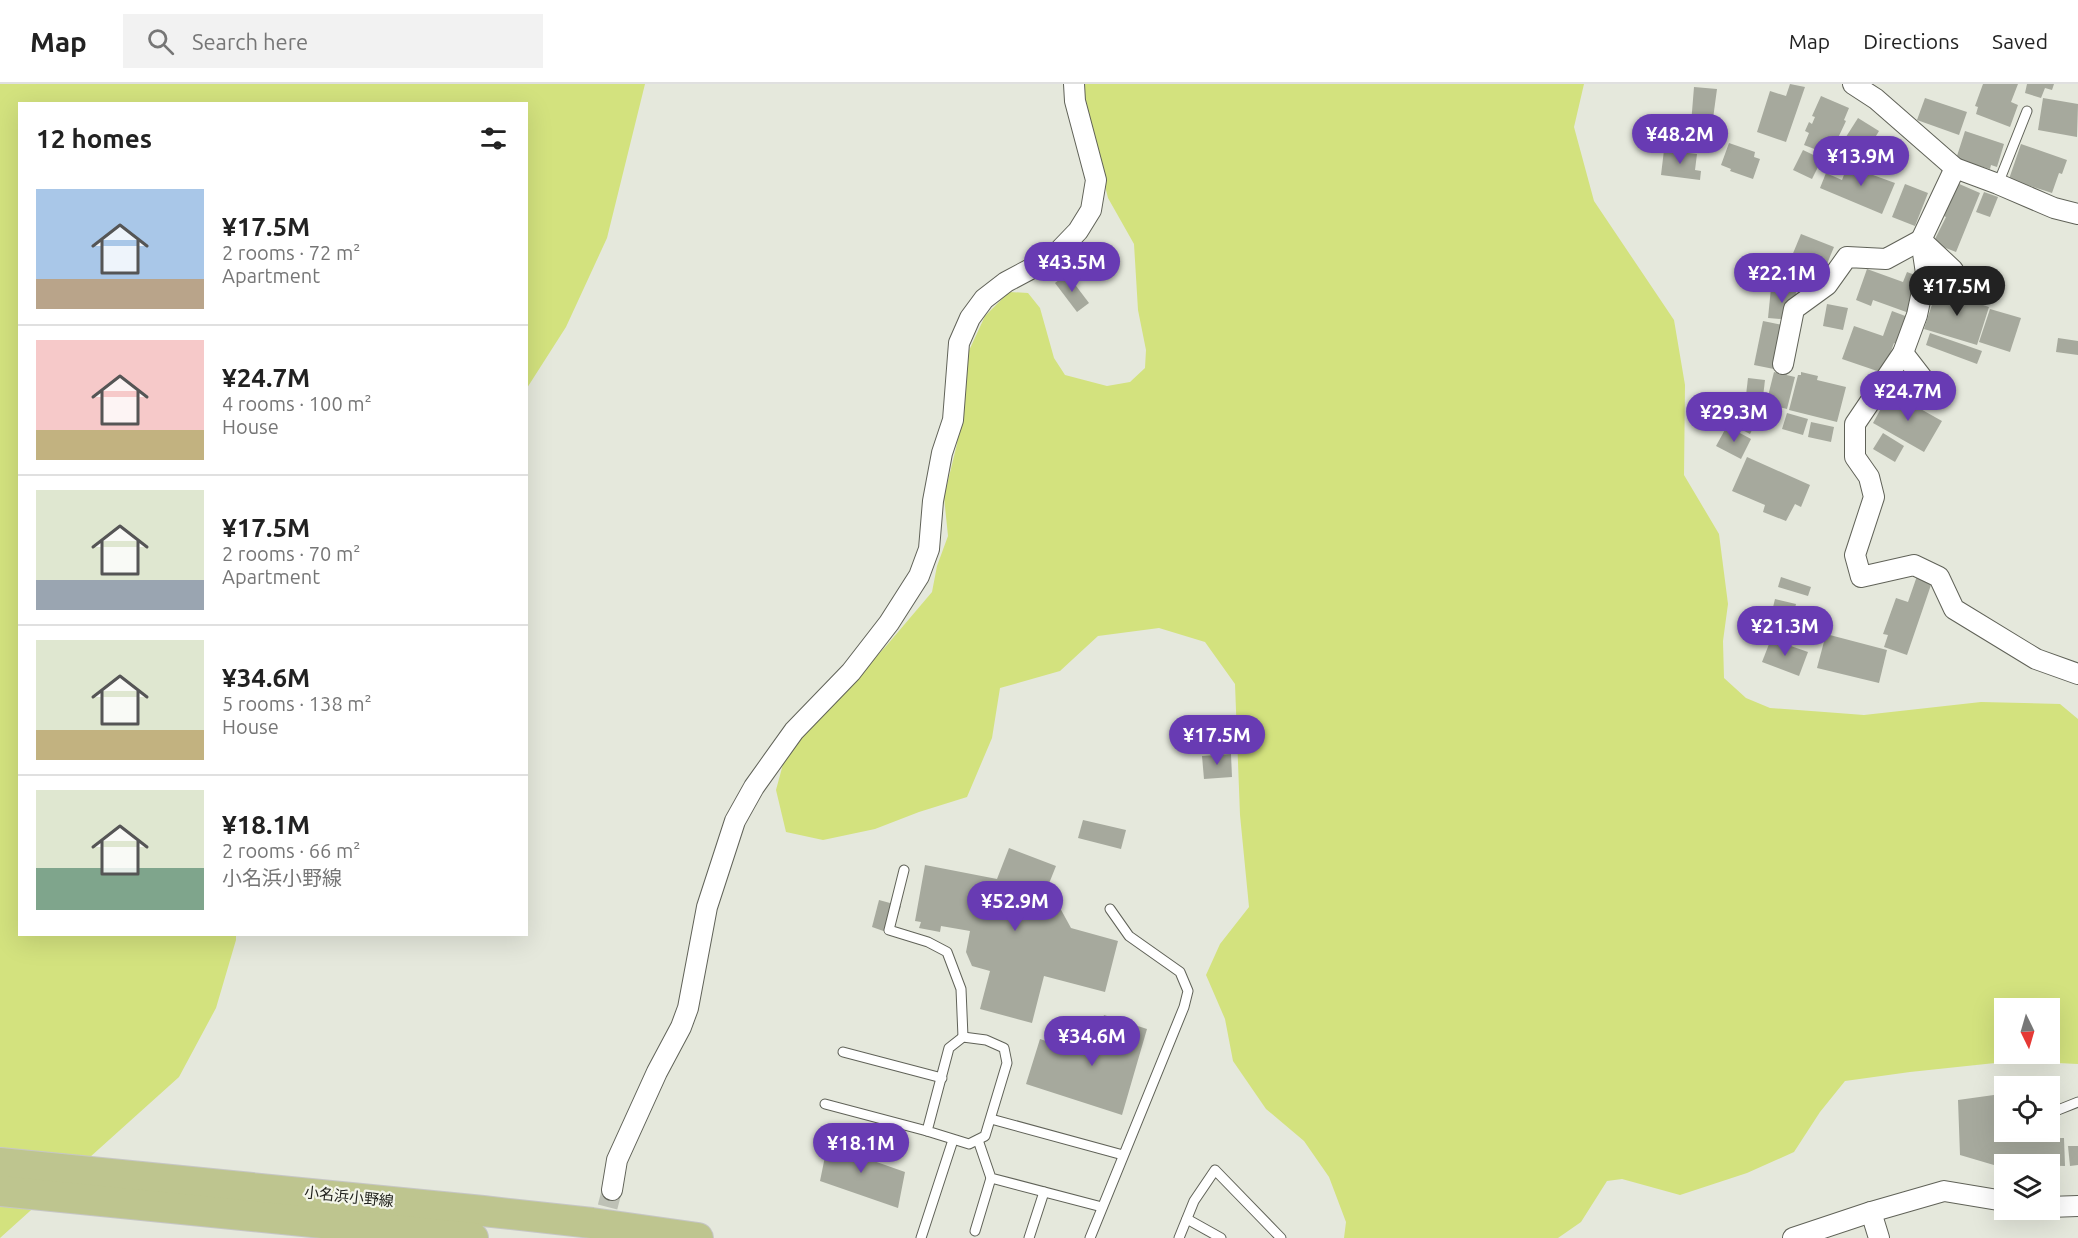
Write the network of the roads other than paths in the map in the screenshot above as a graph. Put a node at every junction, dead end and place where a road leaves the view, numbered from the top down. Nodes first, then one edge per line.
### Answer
1 (1074, 84) edge
2 (1853, 84) edge
3 (1881, 91) edge
4 (2027, 111) dead end
5 (1955, 168) junction
6 (1998, 184) junction
7 (2078, 214) edge
8 (1921, 240) junction
9 (1953, 270) dead end
10 (1903, 353) junction
11 (1782, 364) dead end
12 (1927, 384) dead end
13 (2078, 674) edge
14 (904, 870) dead end
15 (1110, 909) dead end
16 (963, 1037) junction
17 (843, 1052) dead end
18 (942, 1078) junction
19 (2078, 1102) edge
20 (825, 1104) dead end
21 (2060, 1109) edge
22 (991, 1119) junction
23 (927, 1131) junction
24 (953, 1140) junction
25 (978, 1140) junction
26 (1123, 1155) junction
27 (0, 1162) edge
28 (991, 1178) junction
29 (612, 1190) tunnel mouth
30 (0, 1191) edge
31 (1044, 1192) junction
32 (1994, 1199) edge
33 (2078, 1206) edge
34 (1102, 1207) junction
35 (2060, 1207) edge
36 (1871, 1212) junction
37 (1187, 1219) junction
38 (975, 1231) dead end
39 (350, 1232) edge
40 (473, 1238) edge
41 (698, 1238) edge
42 (921, 1238) edge
43 (1029, 1238) edge
44 (1090, 1238) edge
45 (1179, 1238) edge
46 (1221, 1238) edge
47 (1281, 1238) edge
48 (1793, 1238) edge
49 (1879, 1238) edge

1 - 29 street
2 - 3 street
3 - 5 street
4 - 6 lane
5 - 6 street
5 - 8 street
6 - 7 street
8 - 9 street
8 - 10 street
8 - 11 street
10 - 12 street
10 - 13 street
14 - 16 lane
15 - 26 lane
16 - 18 lane
16 - 22 lane
17 - 18 lane
18 - 23 lane
19 - 21 lane
20 - 23 lane
22 - 25 lane
22 - 26 lane
23 - 24 lane
24 - 25 lane
24 - 42 lane
25 - 28 lane
26 - 34 lane
27 - 41 main road, 小名浜小野線
28 - 31 lane
28 - 38 lane
30 - 39 main road, 小名浜小野線
31 - 34 lane
31 - 43 lane
32 - 36 street
33 - 35 street
34 - 44 lane
36 - 48 street
36 - 49 street
37 - 45 lane
37 - 46 lane
37 - 47 lane
39 - 40 main road, 小名浜小野線

